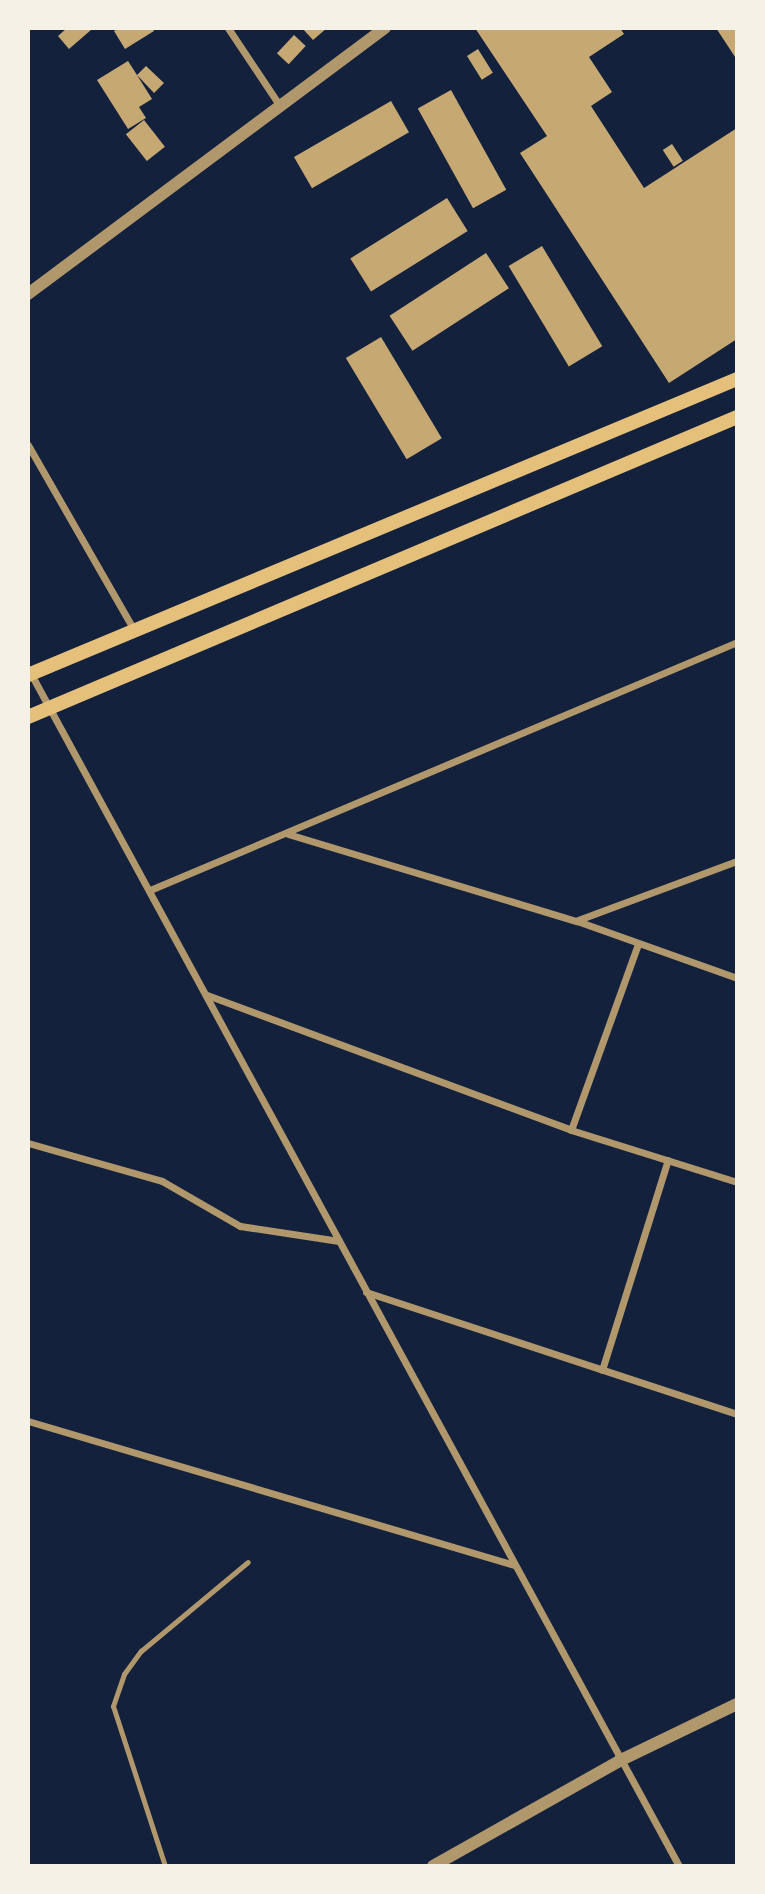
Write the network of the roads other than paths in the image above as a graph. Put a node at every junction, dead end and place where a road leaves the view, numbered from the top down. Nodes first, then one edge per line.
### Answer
1 (228, 28) edge
2 (385, 28) edge
3 (280, 106) junction
4 (28, 294) edge
5 (737, 379) edge
6 (737, 417) edge
7 (28, 445) edge
8 (135, 631) junction
9 (737, 642) edge
10 (29, 672) edge
11 (51, 708) junction
12 (28, 717) edge
13 (288, 834) junction
14 (737, 861) edge
15 (150, 890) junction
16 (577, 920) junction
17 (638, 944) junction
18 (737, 978) edge
19 (206, 994) junction
20 (571, 1130) junction
21 (28, 1143) edge
22 (668, 1160) junction
23 (737, 1182) edge
24 (339, 1241) junction
25 (366, 1292) junction
26 (602, 1370) junction
27 (737, 1414) edge
28 (28, 1421) edge
29 (248, 1562) dead end
30 (514, 1565) junction
31 (737, 1704) edge
32 (619, 1761) junction
33 (165, 1866) edge
34 (435, 1866) edge
35 (679, 1866) edge

1 - 3 street
2 - 3 street
3 - 4 street
5 - 8 main road
6 - 11 main road
7 - 8 street
8 - 10 main road
9 - 13 street
10 - 11 street
11 - 12 main road
11 - 15 street
13 - 15 street
13 - 16 street
14 - 16 street
15 - 19 street
16 - 17 street
17 - 18 street
17 - 20 street
19 - 20 street
19 - 24 street
20 - 22 street
21 - 24 street
22 - 23 street
22 - 26 street
24 - 25 street
25 - 26 street
25 - 30 street
26 - 27 street
28 - 30 street
29 - 33 lane
30 - 32 street
31 - 32 street
32 - 34 street
32 - 35 street

